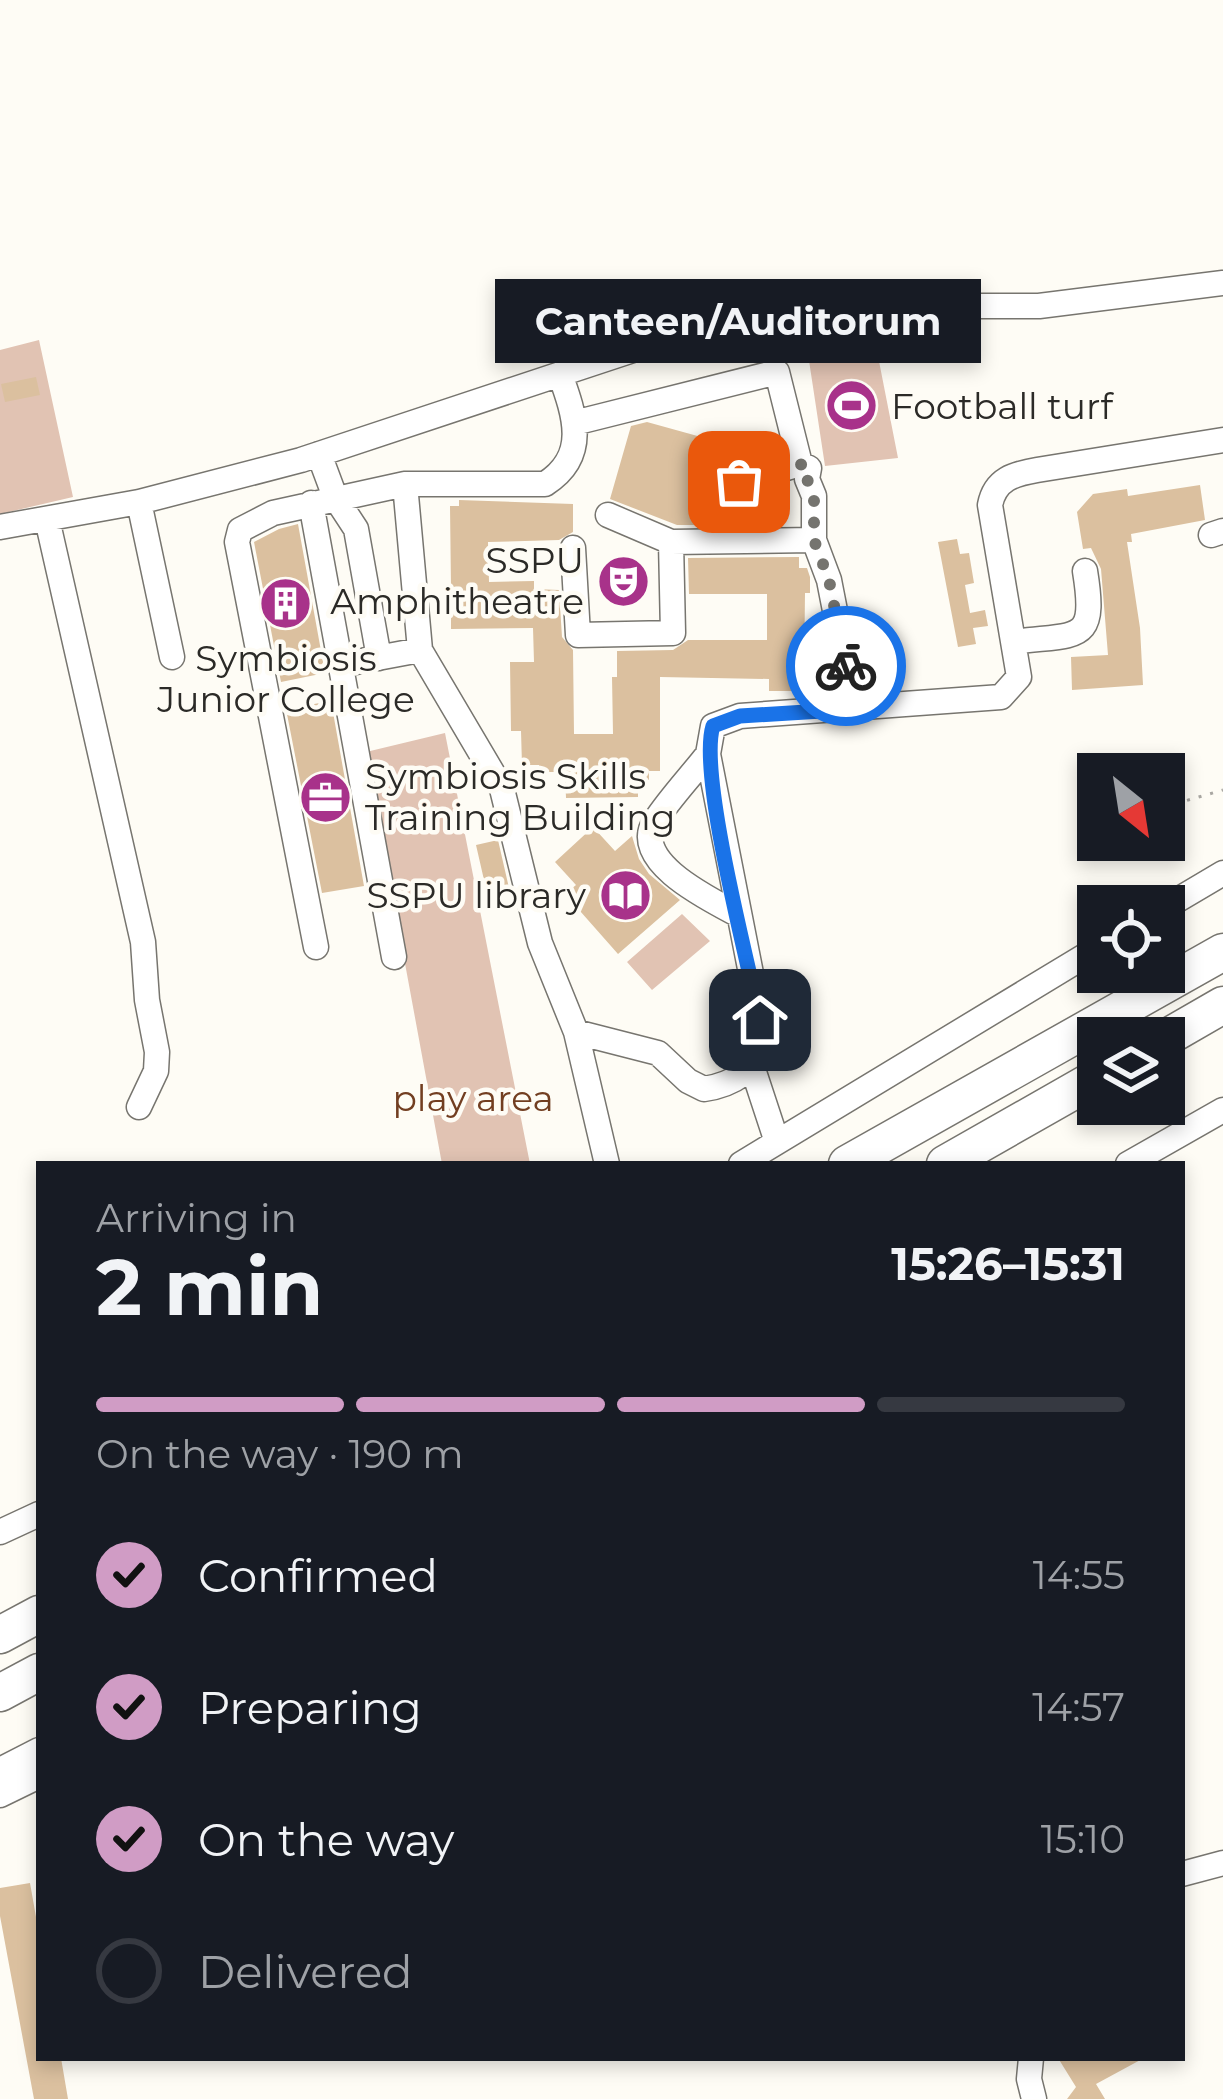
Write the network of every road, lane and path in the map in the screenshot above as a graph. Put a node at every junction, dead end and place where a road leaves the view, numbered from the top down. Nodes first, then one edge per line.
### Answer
1 (1223, 283) edge
2 (560, 374) junction
3 (574, 422) junction
4 (1223, 440) edge
5 (320, 454) junction
6 (800, 464) junction
7 (739, 482) dead end
8 (405, 484) junction
9 (323, 500) junction
10 (139, 502) junction
11 (608, 515) dead end
12 (47, 519) junction
13 (0, 527) edge
14 (814, 540) junction
15 (670, 542) junction
16 (573, 548) dead end
17 (1085, 572) dead end
18 (1014, 642) junction
19 (420, 650) junction
20 (172, 657) dead end
21 (380, 658) junction
22 (340, 665) junction
23 (854, 709) junction
24 (708, 754) junction
25 (1223, 790) edge
26 (1185, 801) edge
27 (1223, 872) edge
28 (1185, 895) edge
29 (739, 915) junction
30 (316, 947) dead end
31 (1223, 952) edge
32 (394, 957) dead end
33 (1077, 961) edge
34 (1223, 1005) edge
35 (1185, 1027) edge
36 (576, 1032) junction
37 (752, 1066) junction
38 (1077, 1089) edge
39 (139, 1107) dead end
40 (1223, 1110) edge
41 (778, 1142) junction
42 (606, 1161) edge
43 (745, 1161) edge
44 (852, 1161) edge
45 (950, 1161) edge
46 (1133, 1161) edge
47 (36, 1515) edge
48 (0, 1532) edge
49 (36, 1616) edge
50 (0, 1635) edge
51 (36, 1674) edge
52 (0, 1693) edge
53 (36, 1752) edge
54 (0, 1770) edge
55 (36, 1778) edge
56 (0, 1796) edge
57 (1223, 1863) edge
58 (1185, 1873) edge
59 (1031, 2061) edge
60 (1034, 2099) edge

1 - 2 street
2 - 3 street
2 - 5 street
3 - 6 street
3 - 8 street
4 - 18 street
5 - 9 street
5 - 10 street
6 - 7 street
6 - 14 street
8 - 9 street
8 - 19 street
9 - 21 street
9 - 22 street
9 - 30 street
10 - 12 street
10 - 20 street
11 - 15 street
12 - 13 street
12 - 39 street
14 - 15 street
14 - 23 street
15 - 16 street
17 - 18 street
18 - 23 street
19 - 21 street
19 - 36 street
21 - 22 street
22 - 32 street
23 - 24 street
24 - 29 street
24 - 29 street
25 - 26 path
27 - 28 street
29 - 37 street
31 - 44 highway
33 - 41 street
34 - 35 highway
36 - 37 street
36 - 42 street
37 - 41 street
38 - 45 highway
40 - 46 street
41 - 43 street
47 - 48 street
49 - 50 highway
51 - 52 highway
53 - 54 street
55 - 56 street
57 - 58 street
59 - 60 street

